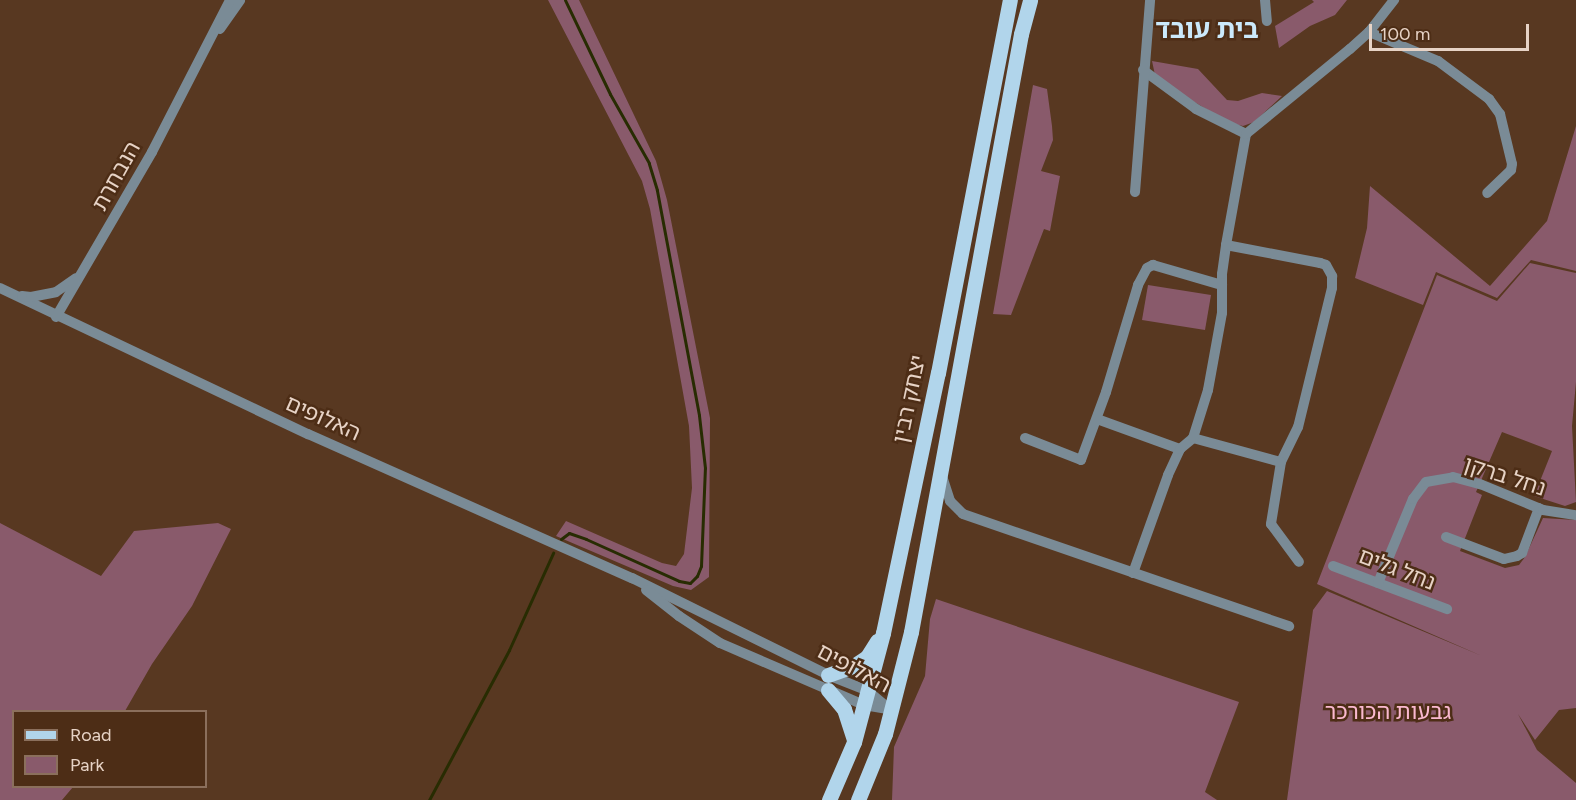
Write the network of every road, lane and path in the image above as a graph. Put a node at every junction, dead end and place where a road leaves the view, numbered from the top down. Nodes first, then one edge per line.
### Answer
1 (240, 0) edge
2 (1010, 0) edge
3 (1030, 0) edge
4 (1150, 0) edge
5 (1265, 0) edge
6 (1394, 0) edge
7 (228, 1) edge
8 (1267, 21) dead end
9 (1369, 32) junction
10 (204, 51) junction
11 (1143, 70) junction
12 (1246, 134) junction
13 (1135, 192) dead end
14 (1487, 192) dead end
15 (1226, 245) junction
16 (81, 275) junction
17 (1222, 285) junction
18 (0, 288) edge
19 (14, 294) junction
20 (56, 317) junction
21 (1097, 419) junction
22 (1025, 438) dead end
23 (1193, 438) junction
24 (1180, 449) junction
25 (1281, 462) junction
26 (941, 468) junction
27 (1539, 508) junction
28 (1576, 514) edge
29 (1446, 537) dead end
30 (1299, 562) dead end
31 (1333, 566) dead end
32 (1133, 573) junction
33 (632, 578) junction
34 (1378, 583) junction
35 (1447, 609) dead end
36 (1289, 626) dead end
37 (883, 633) junction
38 (828, 682) junction
39 (866, 698) junction
40 (891, 710) junction
41 (854, 742) junction
42 (829, 800) edge
43 (858, 800) edge

1 - 10 street, הנבחרת
2 - 37 main road, יצחק רבין
3 - 26 main road, יצחק רבין
4 - 11 street
5 - 8 street
6 - 9 street
7 - 10 street, הנבחרת
9 - 12 street
9 - 14 street
10 - 16 street, הנבחרת
11 - 12 street
11 - 13 street
12 - 15 street
15 - 17 street
15 - 25 street
16 - 19 street
16 - 20 street, הנבחרת
17 - 21 street
17 - 23 street
18 - 19 street, האלופים
19 - 20 street, האלופים
20 - 33 street, האלופים
21 - 22 street
21 - 24 street
23 - 24 street
23 - 25 street
24 - 32 street
25 - 30 street
26 - 32 street
26 - 40 main road, יצחק רבין
27 - 28 street, נחל ברקן
27 - 29 street
27 - 34 street, נחל ברקן
31 - 34 street, נחל גלים
32 - 36 street
33 - 38 street, האלופים
33 - 38 street, האלופים
34 - 35 street, נחל גלים
37 - 38 main road
37 - 39 main road, יצחק רבין
38 - 39 street, האלופים
38 - 41 main road
39 - 40 street, האלופים
39 - 41 main road, יצחק רבין
40 - 43 main road, יצחק רבין
41 - 42 main road, יצחק רבין

